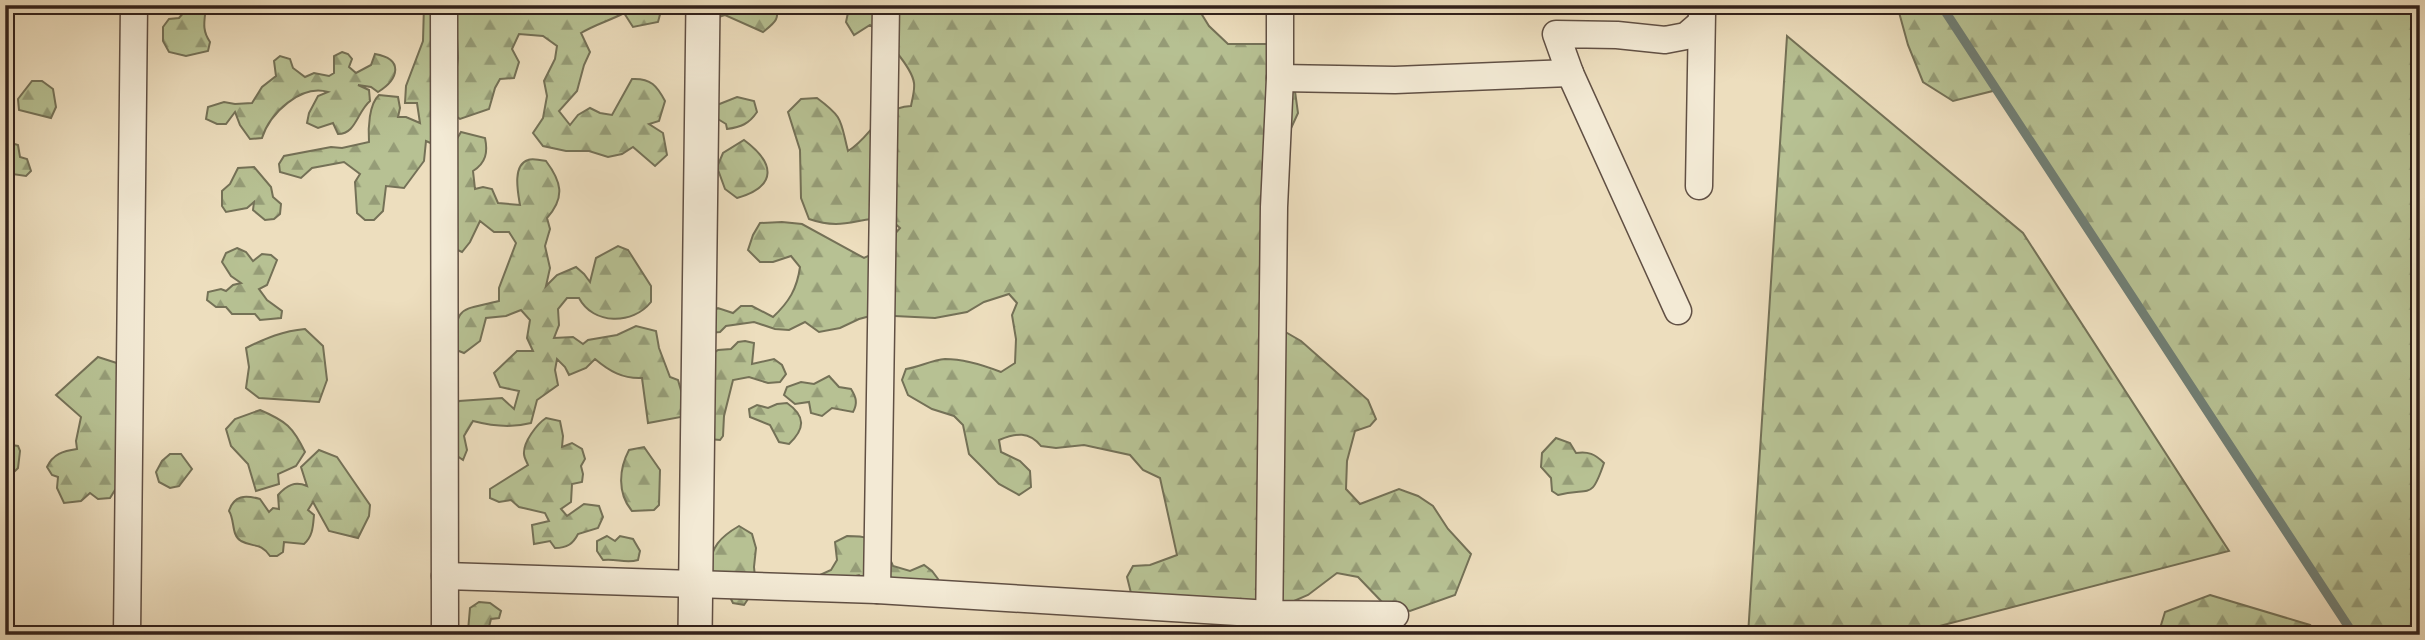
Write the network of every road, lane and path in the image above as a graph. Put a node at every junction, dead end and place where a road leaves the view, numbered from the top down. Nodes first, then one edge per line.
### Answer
1 (134, 5) edge
2 (444, 5) edge
3 (703, 5) edge
4 (886, 5) edge
5 (1280, 5) edge
6 (1701, 14) edge
7 (1570, 73) junction
8 (1280, 78) junction
9 (1699, 186) dead end
10 (1678, 311) dead end
11 (445, 576) junction
12 (696, 585) junction
13 (877, 590) junction
14 (1395, 615) dead end
15 (1270, 624) edge
16 (127, 635) edge
17 (445, 635) edge
18 (695, 635) edge

1 - 16 street
2 - 11 street
3 - 12 street
4 - 13 street
5 - 8 street
6 - 7 street
6 - 9 street
7 - 8 street
7 - 10 street
8 - 15 street
11 - 12 street
11 - 17 street
12 - 13 street
12 - 18 street
13 - 15 street
14 - 15 street

